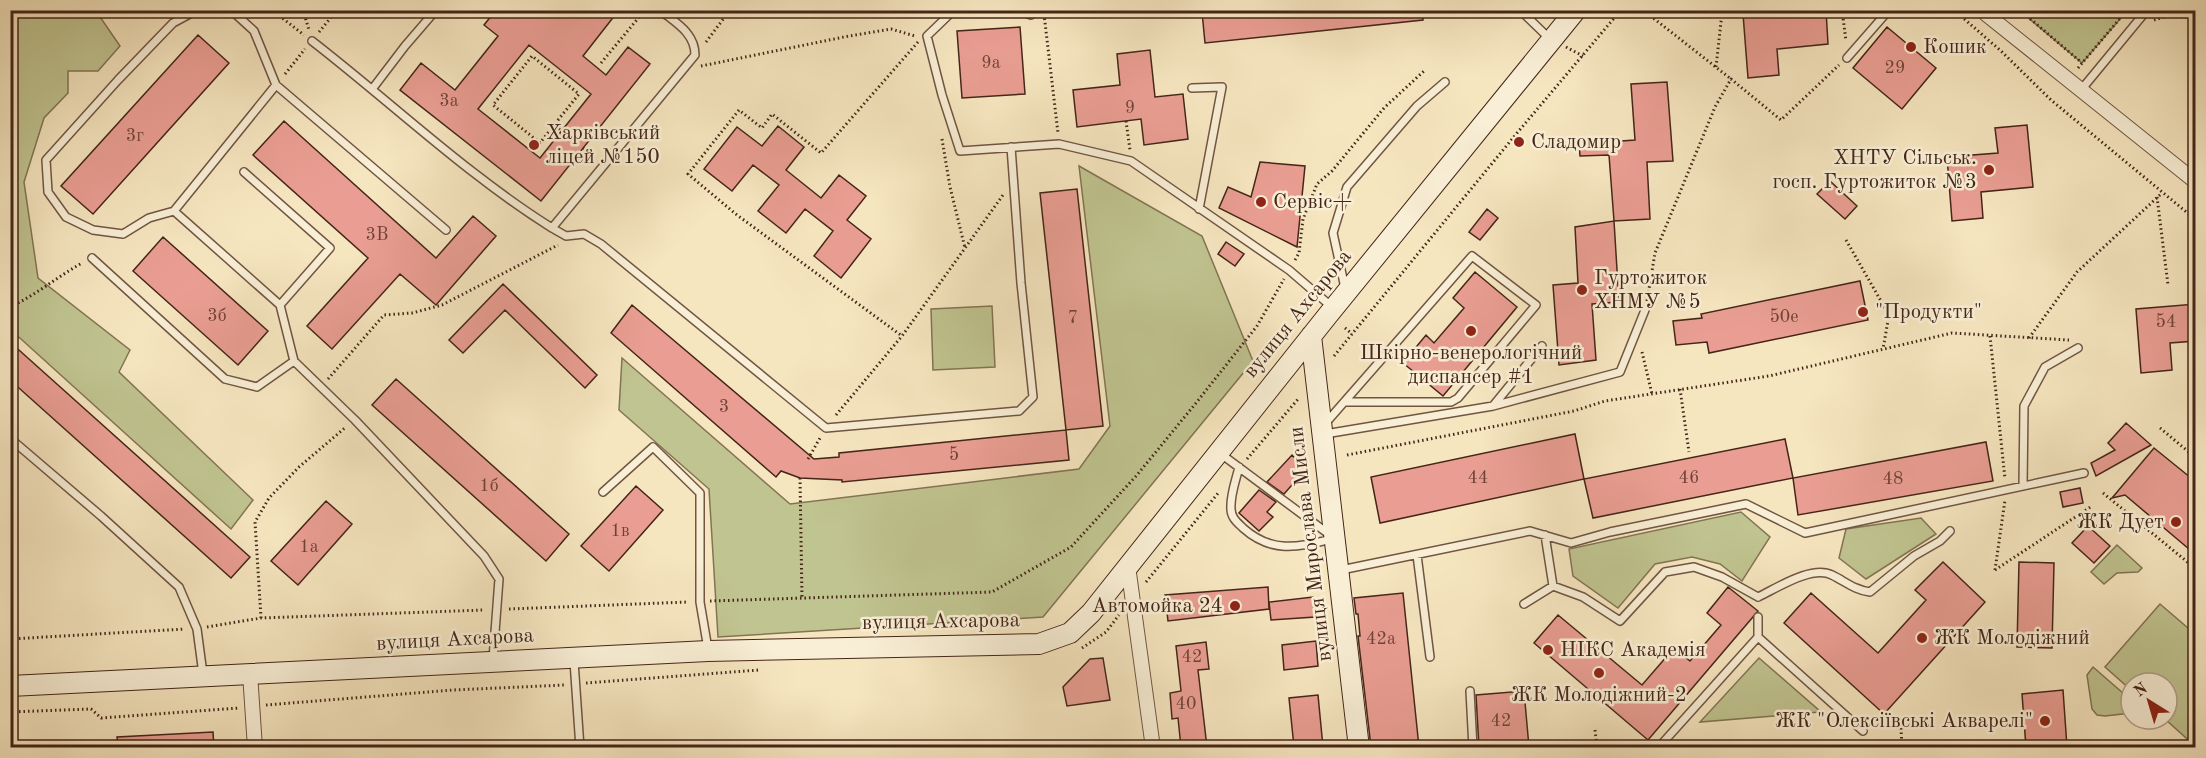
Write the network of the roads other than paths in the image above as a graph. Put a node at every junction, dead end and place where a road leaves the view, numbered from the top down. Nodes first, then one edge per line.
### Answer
1 (197, 10) edge
2 (231, 10) edge
3 (436, 10) edge
4 (660, 10) edge
5 (954, 10) edge
6 (1018, 10) edge
7 (1521, 10) edge
8 (1576, 10) edge
9 (1889, 10) edge
10 (2147, 10) edge
11 (1984, 12) edge
12 (1031, 15) road end
13 (1551, 40) junction
14 (312, 41) road end
15 (1847, 58) road end
16 (1445, 82) dead end
17 (276, 85) junction
18 (373, 88) junction
19 (1192, 88) dead end
20 (2081, 90) junction
21 (1011, 147) junction
22 (243, 172) dead end
23 (2196, 182) edge
24 (1199, 209) junction
25 (174, 211) junction
26 (552, 228) junction
27 (446, 230) dead end
28 (92, 258) road end
29 (1340, 301) junction
30 (280, 305) junction
31 (1645, 310) road end
32 (1311, 336) junction
33 (1542, 346) dead end
34 (2078, 348) dead end
35 (294, 361) junction
36 (1345, 402) junction
37 (1493, 406) junction
38 (1322, 431) junction
39 (11, 440) edge
40 (1219, 453) junction
41 (1239, 467) junction
42 (2084, 473) dead end
43 (2024, 486) junction
44 (603, 492) dead end
45 (1950, 531) dead end
46 (1545, 535) junction
47 (1335, 538) junction
48 (1417, 555) junction
49 (1128, 566) junction
50 (1338, 571) junction
51 (1553, 586) junction
52 (1524, 604) dead end
53 (1758, 617) dead end
54 (1758, 638) junction
55 (708, 651) junction
56 (1430, 657) dead end
57 (574, 658) junction
58 (492, 662) junction
59 (250, 674) junction
60 (203, 676) junction
61 (10, 686) edge
62 (1470, 691) dead end
63 (1863, 731) dead end
64 (255, 747) edge
65 (580, 747) edge
66 (1153, 747) edge
67 (1359, 747) edge
68 (1473, 747) edge
69 (1659, 747) edge

1 - 25 lane
2 - 17 lane
3 - 18 lane
4 - 26 lane
5 - 21 lane
6 - 12 lane
7 - 13 lane
8 - 13 street, вулиця Ахсарова
9 - 15 lane
10 - 20 lane
11 - 20 street
13 - 29 street, вулиця Ахсарова
14 - 18 lane
16 - 29 lane
17 - 25 lane
17 - 27 lane
18 - 26 lane
19 - 24 lane
20 - 23 street
21 - 24 lane
21 - 26 lane
22 - 30 lane
24 - 29 lane
25 - 30 lane
28 - 35 lane
29 - 32 street, вулиця Ахсарова
30 - 35 lane
31 - 37 lane
32 - 38 street, вулиця Мирослава Мисли
32 - 40 street, вулиця Ахсарова
33 - 37 lane
34 - 43 lane
35 - 58 lane
36 - 36 lane
36 - 38 lane
37 - 38 lane
38 - 47 street, вулиця Мирослава Мисли
39 - 60 lane
40 - 41 lane
40 - 49 street, вулиця Ахсарова
41 - 47 lane
41 - 47 lane
42 - 43 lane
43 - 46 lane
44 - 55 lane
45 - 51 lane
46 - 48 lane
46 - 51 lane
47 - 50 street, вулиця Мирослава Мисли
48 - 50 lane
48 - 56 lane
49 - 55 street, вулиця Ахсарова
49 - 66 street
50 - 67 street, вулиця Мирослава Мисли
51 - 52 lane
53 - 54 lane
54 - 63 lane
54 - 69 lane
55 - 57 street, вулиця Ахсарова
57 - 58 street, вулиця Ахсарова
57 - 65 lane
58 - 59 street, вулиця Ахсарова
59 - 60 street, вулиця Ахсарова
59 - 64 street
60 - 61 street, вулиця Ахсарова
62 - 68 lane

